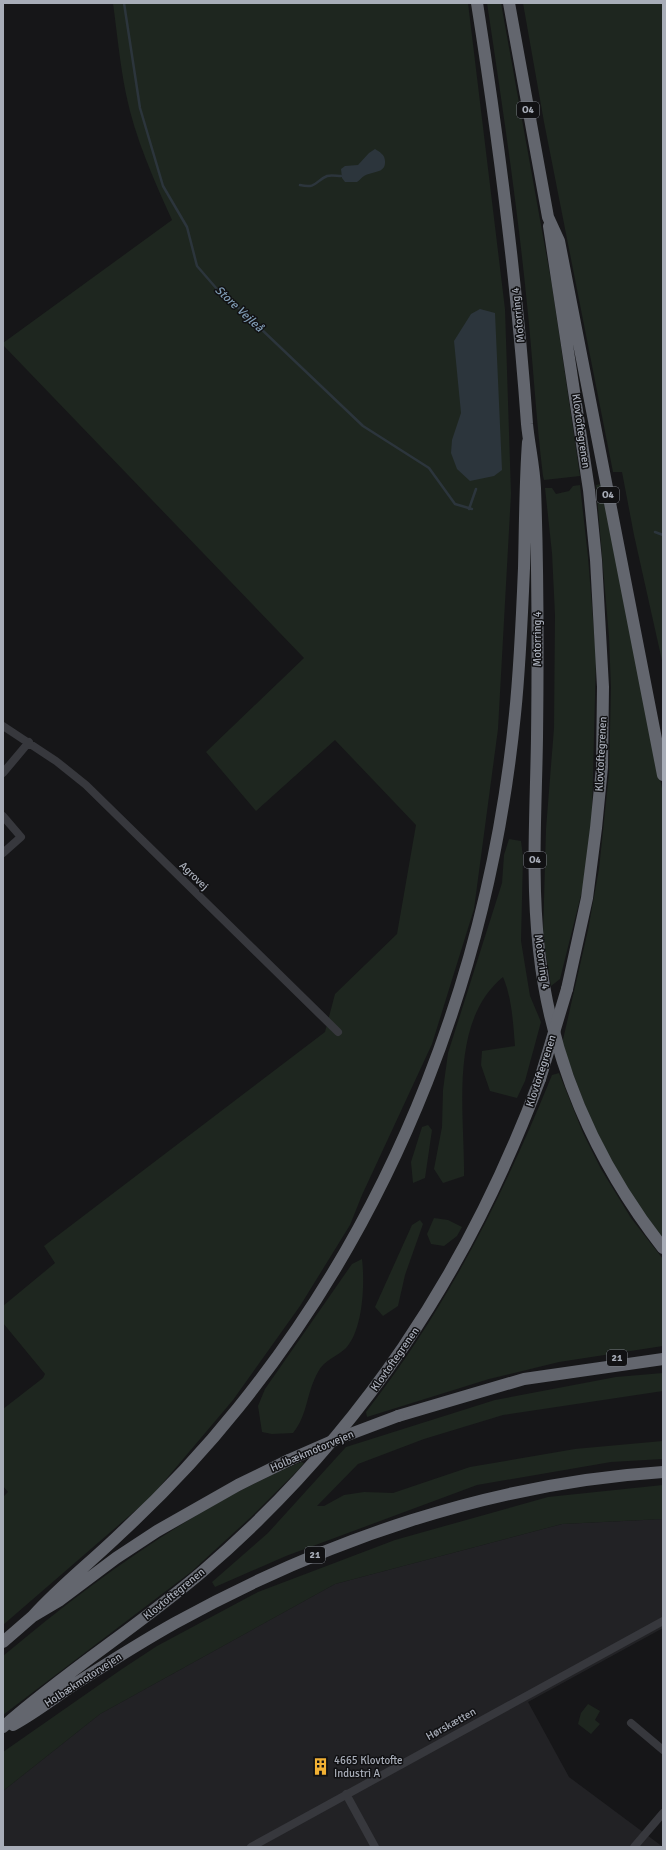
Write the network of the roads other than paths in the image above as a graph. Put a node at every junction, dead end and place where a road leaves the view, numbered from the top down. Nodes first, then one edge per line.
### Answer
1 (477, 3) edge
2 (509, 3) edge
3 (548, 217) junction
4 (528, 442) junction
5 (3, 726) edge
6 (29, 742) junction
7 (3, 773) edge
8 (663, 775) edge
9 (3, 816) edge
10 (3, 853) edge
11 (338, 1032) dead end
12 (663, 1248) edge
13 (663, 1353) edge
14 (663, 1359) edge
15 (573, 1371) junction
16 (663, 1472) edge
17 (33, 1616) junction
18 (663, 1621) edge
19 (3, 1642) edge
20 (632, 1723) dead end
21 (3, 1727) edge
22 (3, 1730) edge
23 (663, 1750) edge
24 (346, 1794) junction
25 (663, 1813) edge
26 (251, 1847) edge
27 (375, 1847) edge
28 (634, 1847) edge

1 - 4 highway, Motorring 4 / O4
2 - 3 highway, O4
3 - 8 highway, O4
3 - 21 highway, Klovtoftegrenen, bridge
4 - 12 highway, Motorring 4 / O4
4 - 17 highway
5 - 6 street, Agrovej
6 - 7 street
6 - 11 street, Agrovej
9 - 10 street
13 - 15 highway, 21
14 - 15 highway, Holbækmotorvejen / 21
15 - 17 highway, Holbækmotorvejen / 21, bridge
16 - 22 highway, Holbækmotorvejen / 21
17 - 19 highway, Holbækmotorvejen / 21
18 - 24 street, Hørskætten
20 - 23 street
24 - 26 street, Hørskætten
24 - 27 street
25 - 28 street

